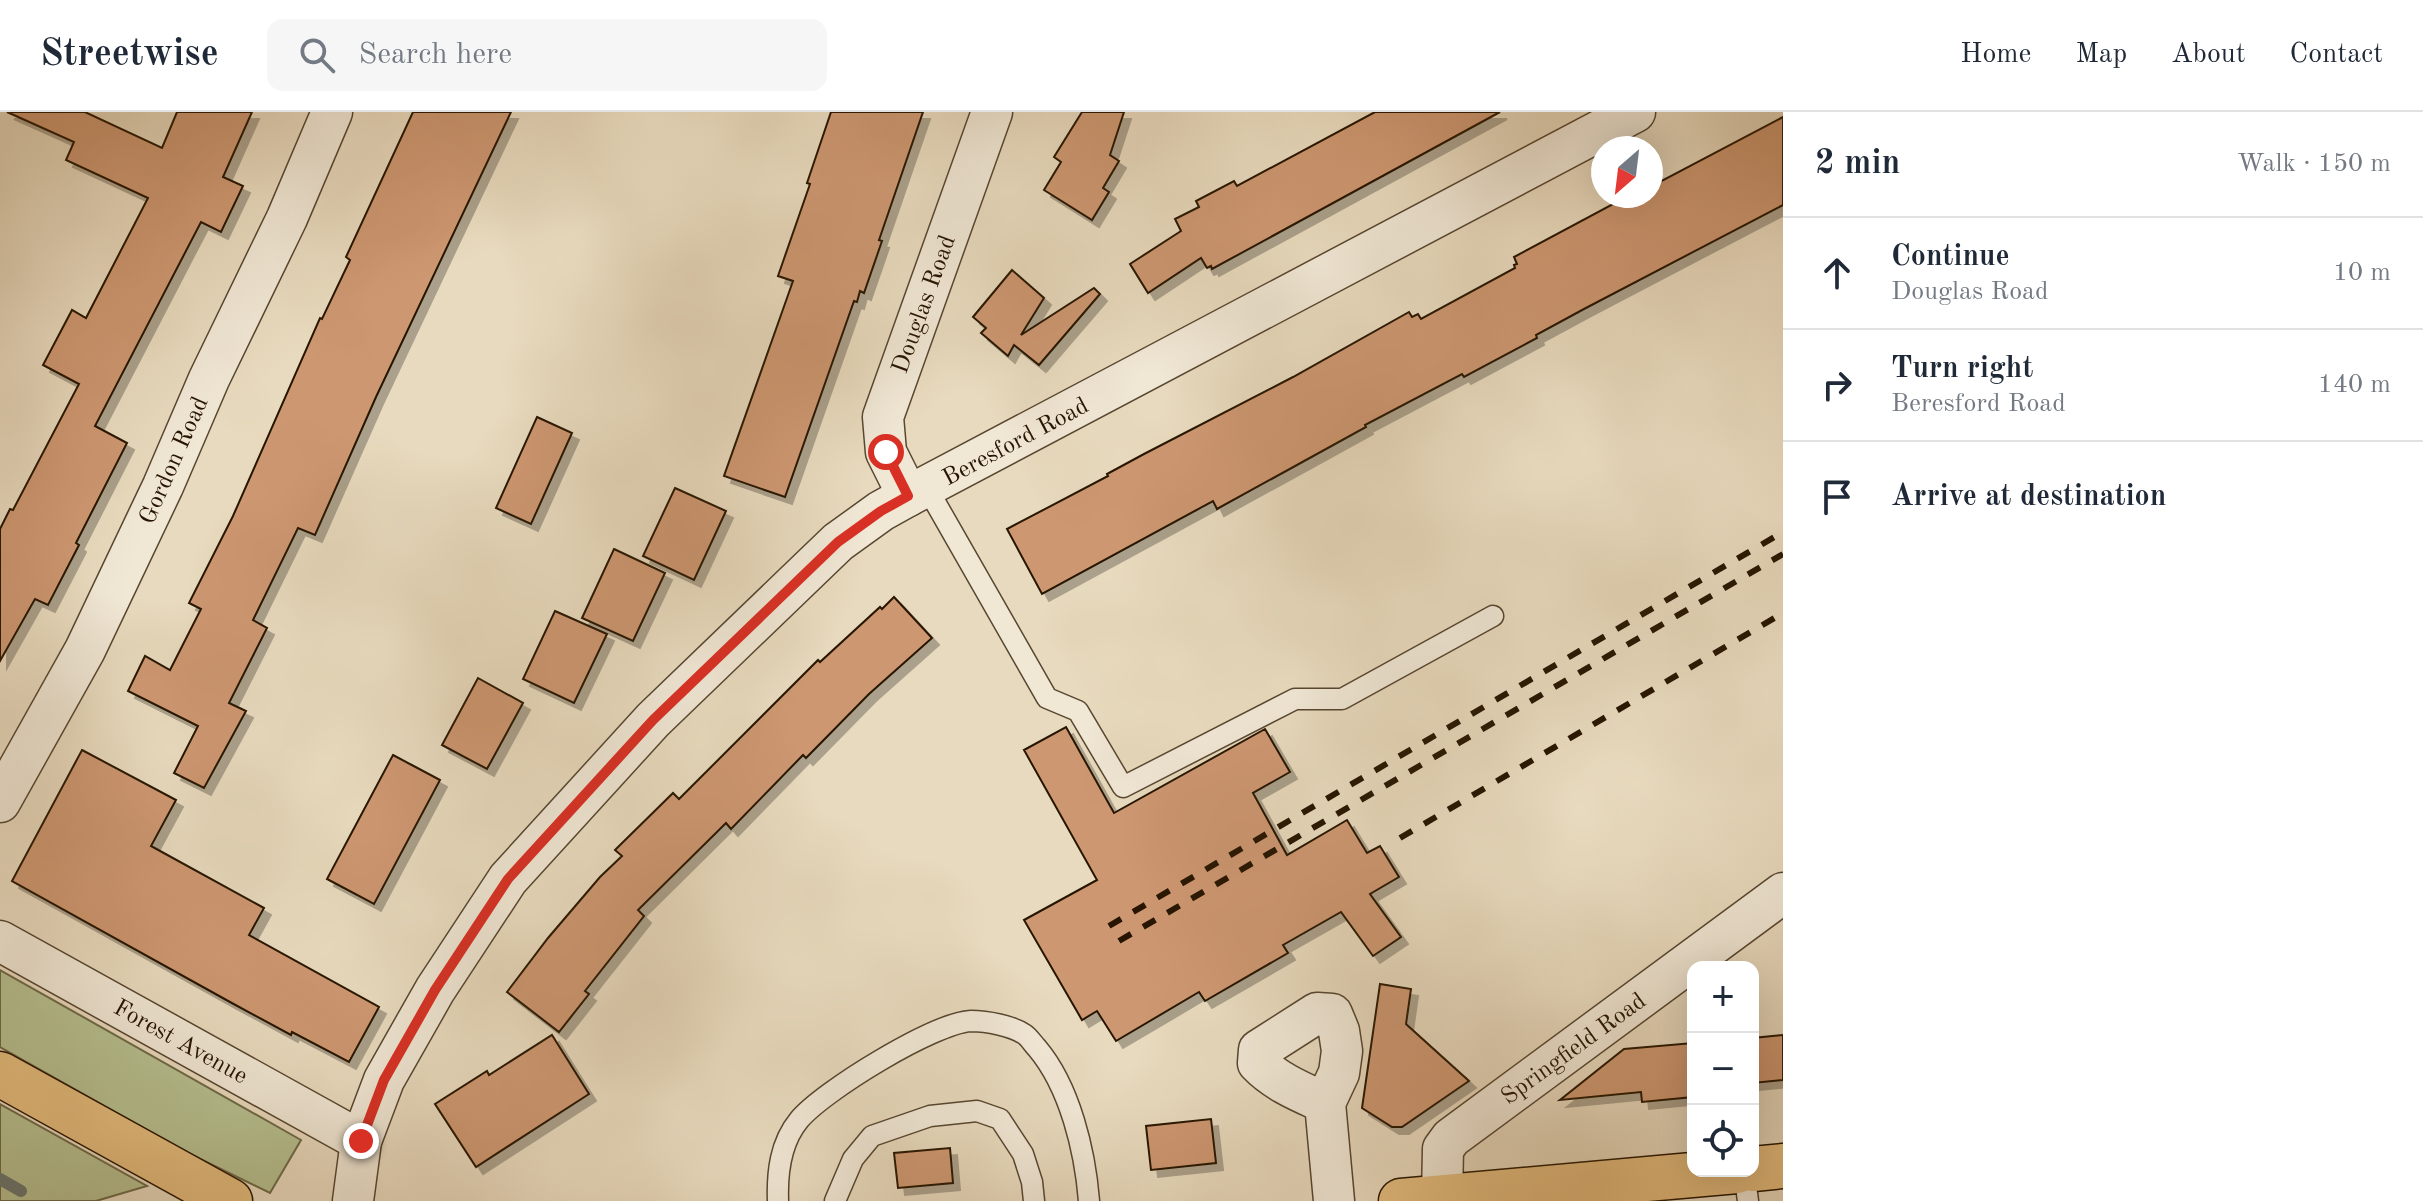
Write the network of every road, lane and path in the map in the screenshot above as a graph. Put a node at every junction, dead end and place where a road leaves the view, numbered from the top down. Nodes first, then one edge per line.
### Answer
1 (332, 112) edge
2 (992, 112) edge
3 (1635, 112) edge
4 (917, 492) junction
5 (1493, 616) dead end
6 (0, 802) edge
7 (1783, 893) edge
8 (0, 941) edge
9 (0, 1074) edge
10 (1325, 1103) dead end
11 (361, 1141) junction
12 (1783, 1166) edge
13 (1759, 1168) edge
14 (1687, 1175) edge
15 (1745, 1177) edge
16 (1422, 1199) edge
17 (230, 1201) edge
18 (353, 1201) edge
19 (778, 1201) edge
20 (835, 1201) edge
21 (1034, 1201) edge
22 (1089, 1201) edge
23 (1334, 1201) edge
24 (1748, 1201) edge

1 - 6 street, Gordon Road
2 - 4 street, Douglas Road
3 - 4 street, Beresford Road
4 - 5 lane
4 - 11 street, Beresford Road
7 - 16 street, Springfield Road
8 - 11 street, Forest Avenue
9 - 17 main road
10 - 23 street
11 - 18 street, Beresford Road
12 - 13 main road
14 - 16 main road
15 - 24 lane
19 - 22 lane
20 - 21 lane

